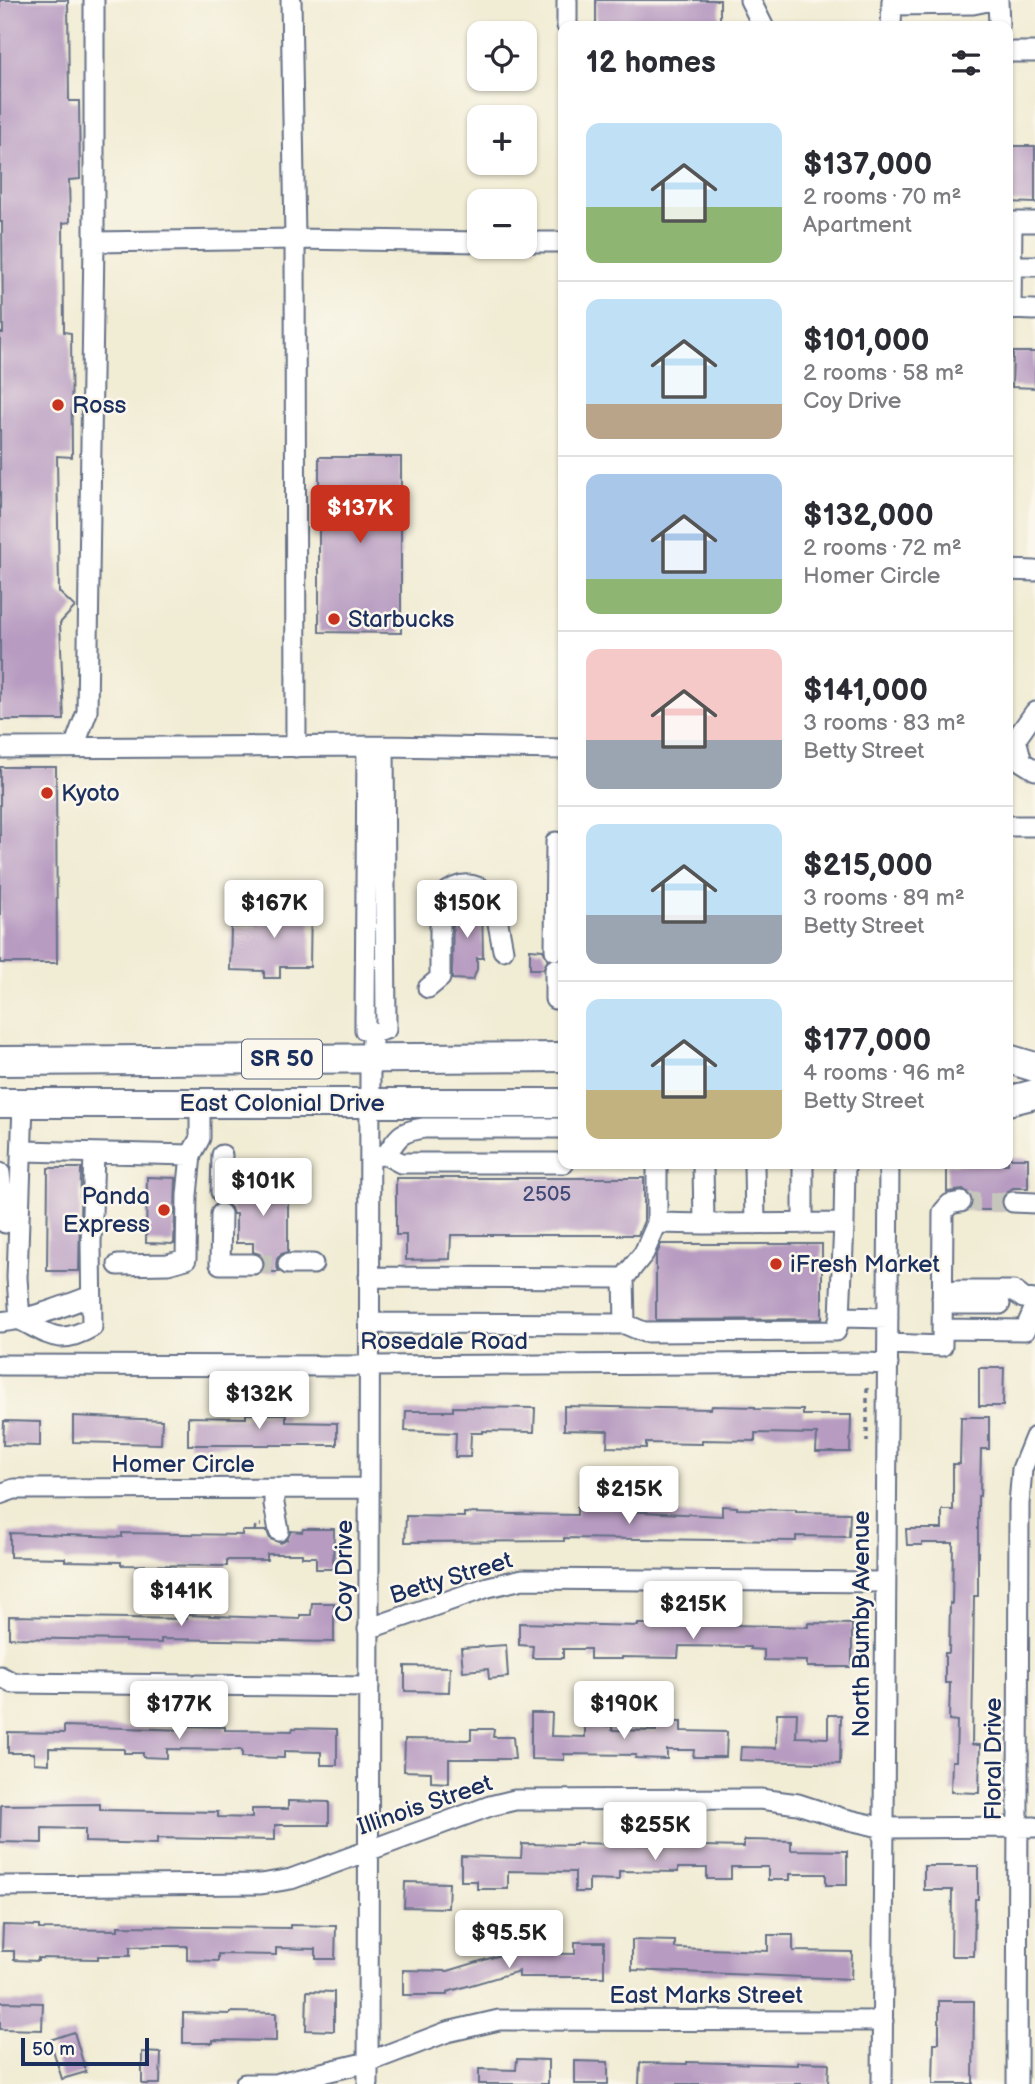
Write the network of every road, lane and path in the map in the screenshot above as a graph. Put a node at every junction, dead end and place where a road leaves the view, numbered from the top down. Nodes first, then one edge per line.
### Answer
1 (94, 0) edge
2 (291, 0) edge
3 (567, 0) edge
4 (750, 0) edge
5 (996, 0) edge
6 (892, 3) edge
7 (567, 21) edge
8 (760, 21) edge
9 (891, 21) edge
10 (998, 21) edge
11 (1013, 52) edge
12 (1035, 52) edge
13 (1013, 222) edge
14 (1035, 222) edge
15 (295, 239) junction
16 (94, 242) junction
17 (467, 242) edge
18 (537, 242) edge
19 (558, 242) edge
20 (1013, 266) edge
21 (1035, 266) edge
22 (1013, 309) edge
23 (1035, 310) edge
24 (1013, 570) edge
25 (1035, 571) edge
26 (1035, 712) edge
27 (375, 746) junction
28 (75, 747) junction
29 (296, 747) junction
30 (0, 748) edge
31 (558, 749) edge
32 (1035, 770) edge
33 (1013, 826) edge
34 (1035, 826) edge
35 (556, 842) dead end
36 (503, 950) dead end
37 (428, 988) dead end
38 (555, 999) dead end
39 (371, 1046) junction
40 (558, 1057) edge
41 (0, 1060) edge
42 (1013, 1060) edge
43 (1035, 1067) edge
44 (1035, 1094) edge
45 (1013, 1100) edge
46 (370, 1103) junction
47 (558, 1103) edge
48 (12, 1104) edge
49 (200, 1104) junction
50 (558, 1128) edge
51 (23, 1152) junction
52 (94, 1154) junction
53 (191, 1155) junction
54 (222, 1155) dead end
55 (378, 1155) junction
56 (558, 1163) edge
57 (657, 1169) edge
58 (704, 1169) edge
59 (754, 1169) edge
60 (803, 1169) edge
61 (845, 1169) edge
62 (889, 1169) edge
63 (0, 1173) edge
64 (221, 1192) dead end
65 (961, 1202) dead end
66 (1013, 1202) tunnel mouth
67 (1035, 1203) edge
68 (221, 1214) dead end
69 (8, 1223) edge
70 (657, 1223) junction
71 (844, 1223) junction
72 (704, 1224) junction
73 (755, 1224) junction
74 (803, 1224) junction
75 (253, 1264) tunnel mouth
76 (288, 1264) tunnel mouth
77 (313, 1264) dead end
78 (118, 1265) dead end
79 (369, 1277) junction
80 (9, 1278) edge
81 (624, 1278) junction
82 (92, 1296) junction
83 (945, 1298) junction
84 (1031, 1302) edge
85 (840, 1317) junction
86 (888, 1318) junction
87 (20, 1320) junction
88 (0, 1322) edge
89 (369, 1323) junction
90 (625, 1324) junction
91 (942, 1329) junction
92 (888, 1354) junction
93 (0, 1365) edge
94 (369, 1366) junction
95 (1035, 1437) edge
96 (274, 1488) junction
97 (368, 1488) junction
98 (0, 1494) edge
99 (279, 1531) dead end
100 (885, 1583) junction
101 (368, 1629) junction
102 (6, 1680) edge
103 (369, 1687) junction
104 (1026, 1827) edge
105 (884, 1828) junction
106 (370, 1849) junction
107 (0, 1886) edge
108 (883, 2021) junction
109 (368, 2062) junction
110 (245, 2084) edge
111 (368, 2084) edge
112 (882, 2084) edge
113 (1017, 2084) edge

1 - 16 street
2 - 15 street
3 - 7 street
4 - 8 street
5 - 6 street
5 - 10 street
6 - 9 street
11 - 12 street
13 - 14 street
15 - 16 street
15 - 17 street
15 - 29 street
16 - 28 street
18 - 19 street
20 - 21 street
22 - 23 street
24 - 25 street
26 - 32 street
27 - 29 street
27 - 31 street
27 - 39 street, Coy Drive
28 - 29 street
28 - 30 street
33 - 34 street
35 - 38 street
36 - 37 street
39 - 40 highway, East Colonial Drive / SR 50
39 - 41 highway, East Colonial Drive / SR 50
39 - 46 street, Coy Drive
42 - 43 highway
44 - 45 highway
46 - 47 highway, East Colonial Drive / SR 50
46 - 49 highway, East Colonial Drive / SR 50
46 - 55 street, Coy Drive
48 - 49 highway, East Colonial Drive / SR 50
48 - 51 street
49 - 53 street
50 - 55 street
51 - 52 street
51 - 69 street
52 - 53 street
52 - 82 street
53 - 78 street
54 - 64 street
55 - 56 street
55 - 79 street, Coy Drive
57 - 70 street
58 - 72 street
59 - 73 street
60 - 74 street
61 - 71 street
62 - 86 street, North Bumby Avenue
63 - 69 street
65 - 83 street
66 - 67 street
68 - 75 street
69 - 80 street
70 - 72 street
70 - 81 street
71 - 74 street
71 - 85 street
72 - 73 street
73 - 74 street
76 - 77 street
79 - 81 street
79 - 89 street, Coy Drive
80 - 87 street
81 - 90 street
82 - 87 street
82 - 87 street
83 - 84 street
83 - 91 street
84 - 91 street
85 - 86 street
85 - 90 street
86 - 92 street, North Bumby Avenue
87 - 88 street
89 - 90 street
89 - 94 street, Coy Drive
91 - 92 street, Rosedale Road
92 - 94 street, Rosedale Road
92 - 100 street, North Bumby Avenue
93 - 94 street, Rosedale Road
94 - 97 street, Coy Drive
95 - 104 street, Floral Drive
96 - 97 street, Homer Circle
96 - 98 street, Homer Circle
96 - 99 street
97 - 101 street, Coy Drive
100 - 101 street, Betty Street
100 - 105 street, North Bumby Avenue
101 - 103 street, Coy Drive
102 - 103 street
103 - 106 street, Coy Drive
104 - 105 street, Illinois Street
104 - 113 street, Floral Drive
105 - 106 street, Illinois Street
105 - 108 street, North Bumby Avenue
106 - 107 street, Illinois Street
106 - 109 street, Coy Drive
108 - 109 street, East Marks Street
108 - 112 street, North Bumby Avenue
109 - 110 street, East Marks Street
109 - 111 street, Coy Drive

